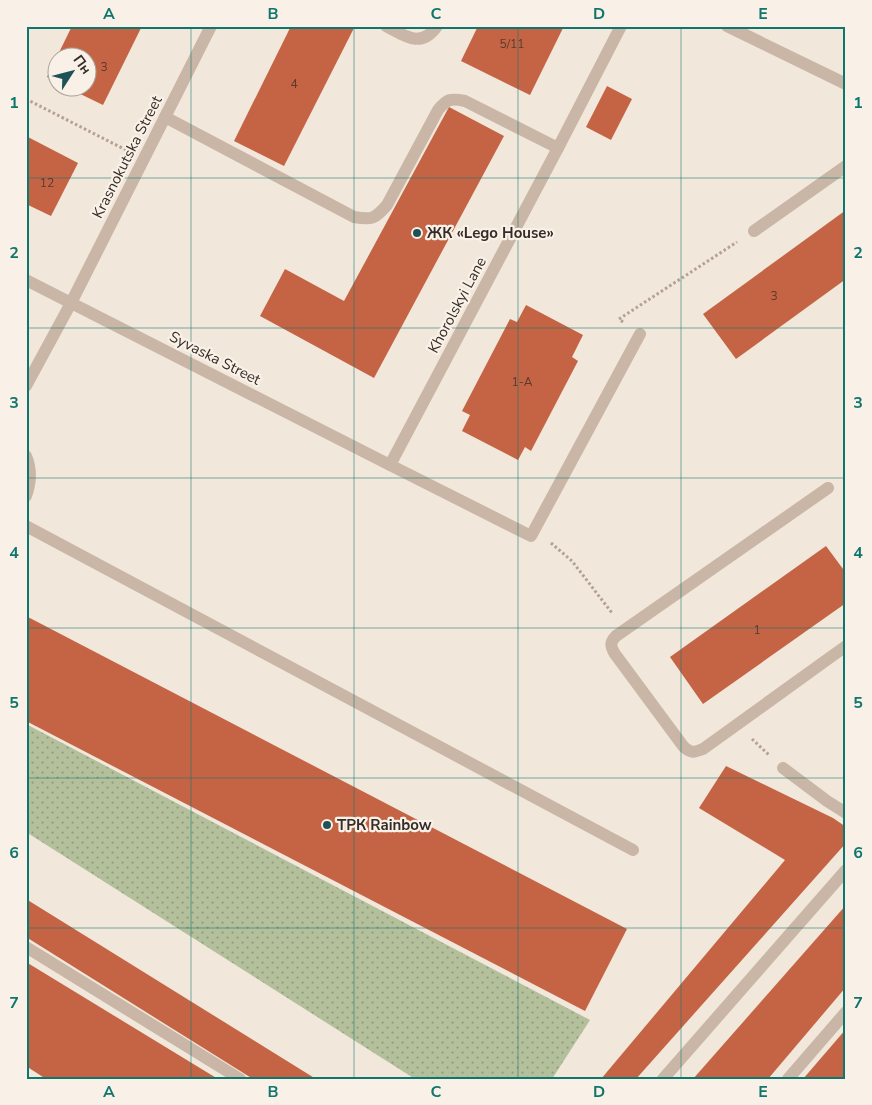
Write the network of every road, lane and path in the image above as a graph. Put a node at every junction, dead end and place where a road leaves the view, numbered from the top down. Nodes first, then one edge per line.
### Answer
1 (211, 26) edge
2 (386, 26) edge
3 (437, 26) edge
4 (620, 26) edge
5 (727, 26) edge
6 (846, 84) edge
7 (26, 100) edge
8 (165, 117) junction
9 (558, 148) junction
10 (144, 160) junction
11 (846, 166) edge
12 (754, 230) joint
13 (26, 280) edge
14 (71, 303) junction
15 (640, 334) joint
16 (26, 386) edge
17 (26, 456) edge
18 (390, 466) junction
19 (828, 488) dead end
20 (26, 496) edge
21 (26, 526) edge
22 (531, 536) junction
23 (625, 629) junction
24 (846, 646) edge
25 (737, 724) junction
26 (783, 768) joint
27 (846, 813) edge
28 (633, 850) dead end
29 (846, 870) edge
30 (26, 946) edge
31 (846, 1012) edge
32 (240, 1079) edge
33 (663, 1079) edge
34 (788, 1079) edge

1 - 8 street, Krasnokutska Street
2 - 3 street
4 - 9 street, Khorolskyi Lane
5 - 6 street
7 - 10 path
8 - 9 street
8 - 10 street, Krasnokutska Street
9 - 18 street, Khorolskyi Lane
10 - 14 street, Krasnokutska Street
11 - 12 street
12 - 15 path
13 - 14 street, Syvaska Street
14 - 16 street, Krasnokutska Street
14 - 18 street, Syvaska Street
15 - 22 street
17 - 20 street
18 - 22 street, Syvaska Street
19 - 23 street
21 - 28 street
22 - 23 path
23 - 25 street
24 - 25 street
25 - 26 path
26 - 27 street
29 - 33 street
30 - 32 street
31 - 34 street

